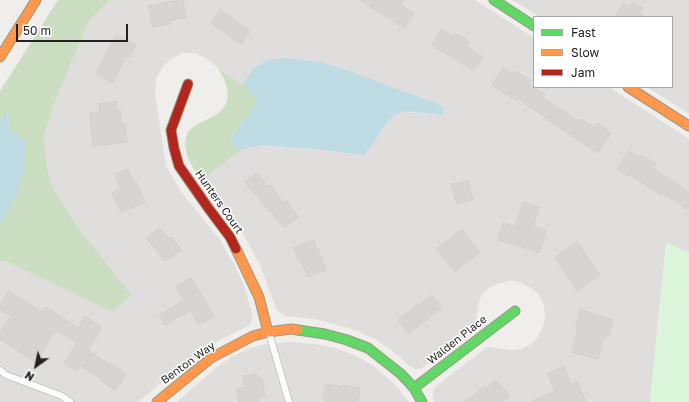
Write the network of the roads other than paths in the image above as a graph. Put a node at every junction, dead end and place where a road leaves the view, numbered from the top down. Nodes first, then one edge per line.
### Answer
1 (36, 0) edge
2 (494, 0) edge
3 (533, 25) edge
4 (0, 57) edge
5 (188, 84) dead end
6 (630, 88) edge
7 (689, 126) edge
8 (515, 310) dead end
9 (268, 332) junction
10 (0, 370) edge
11 (6, 376) junction
12 (0, 380) edge
13 (414, 388) junction
14 (70, 402) edge
15 (157, 402) edge
16 (289, 402) edge
17 (422, 402) edge

1 - 4 street
2 - 3 street
5 - 9 street, Hunters Court
6 - 7 street
8 - 13 street, Walden Place
9 - 13 street, Benton Way
9 - 15 street, Benton Way
9 - 16 lane
10 - 11 lane
11 - 12 lane
11 - 14 lane
13 - 17 street, Benton Way

